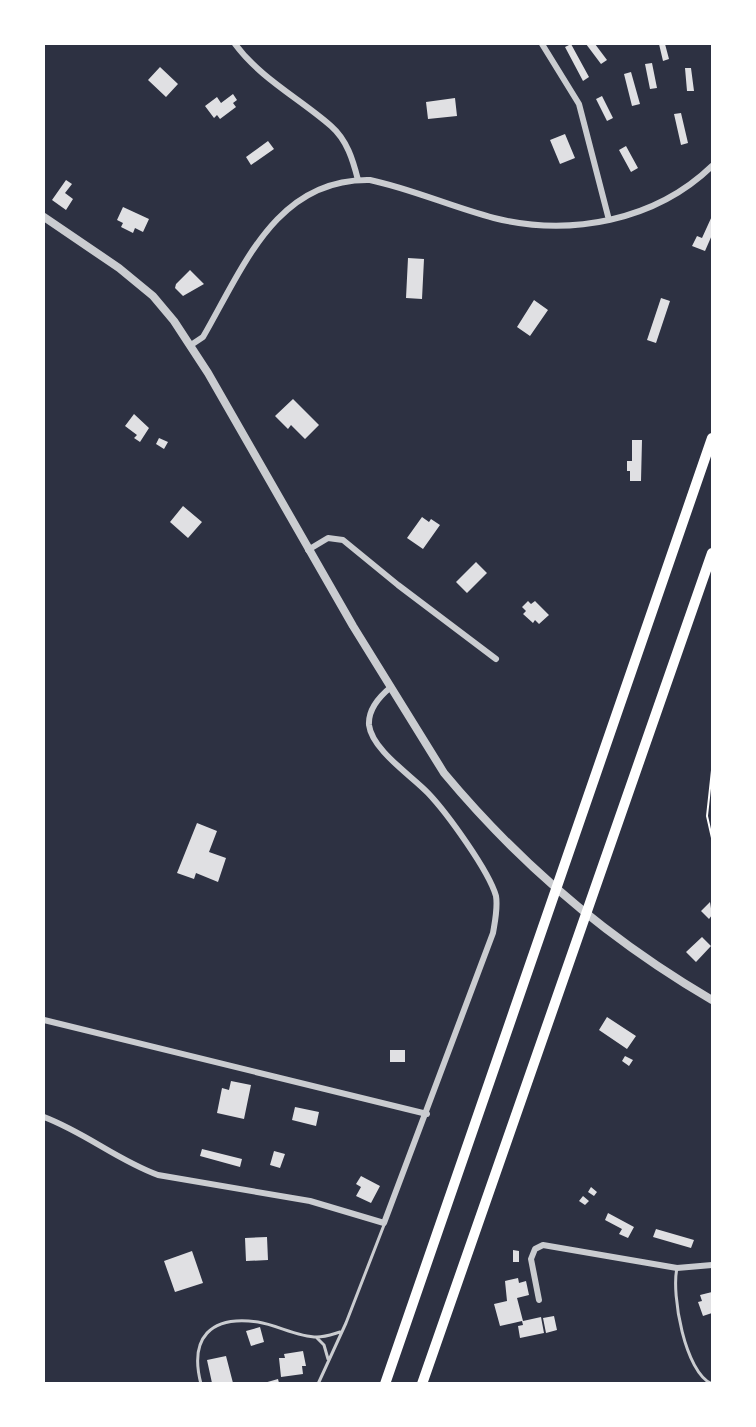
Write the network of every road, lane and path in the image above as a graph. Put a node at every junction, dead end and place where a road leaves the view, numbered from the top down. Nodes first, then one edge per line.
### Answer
1 (235, 44) edge
2 (542, 44) edge
3 (712, 166) edge
4 (358, 180) junction
5 (44, 217) edge
6 (609, 220) junction
7 (191, 345) junction
8 (712, 438) edge
9 (308, 550) junction
10 (712, 553) edge
11 (496, 659) dead end
12 (392, 687) junction
13 (712, 770) edge
14 (712, 838) edge
15 (712, 1000) edge
16 (44, 1020) edge
17 (427, 1114) junction
18 (44, 1117) edge
19 (384, 1223) junction
20 (712, 1265) edge
21 (677, 1268) junction
22 (539, 1300) dead end
23 (340, 1332) junction
24 (316, 1337) junction
25 (328, 1360) junction
26 (201, 1383) edge
27 (318, 1383) edge
28 (385, 1383) edge
29 (422, 1383) edge
30 (712, 1383) edge

1 - 4 street
2 - 6 street
3 - 6 street
4 - 6 street
4 - 7 street
5 - 7 street
7 - 9 street
8 - 28 highway
9 - 11 street
9 - 12 street
10 - 29 highway
12 - 15 street
12 - 17 street
13 - 14 path
16 - 17 street
17 - 19 street
18 - 19 street
19 - 23 lane
20 - 21 street
21 - 22 street
21 - 30 lane
23 - 24 lane
23 - 25 lane
24 - 25 lane
24 - 26 lane
25 - 27 lane

